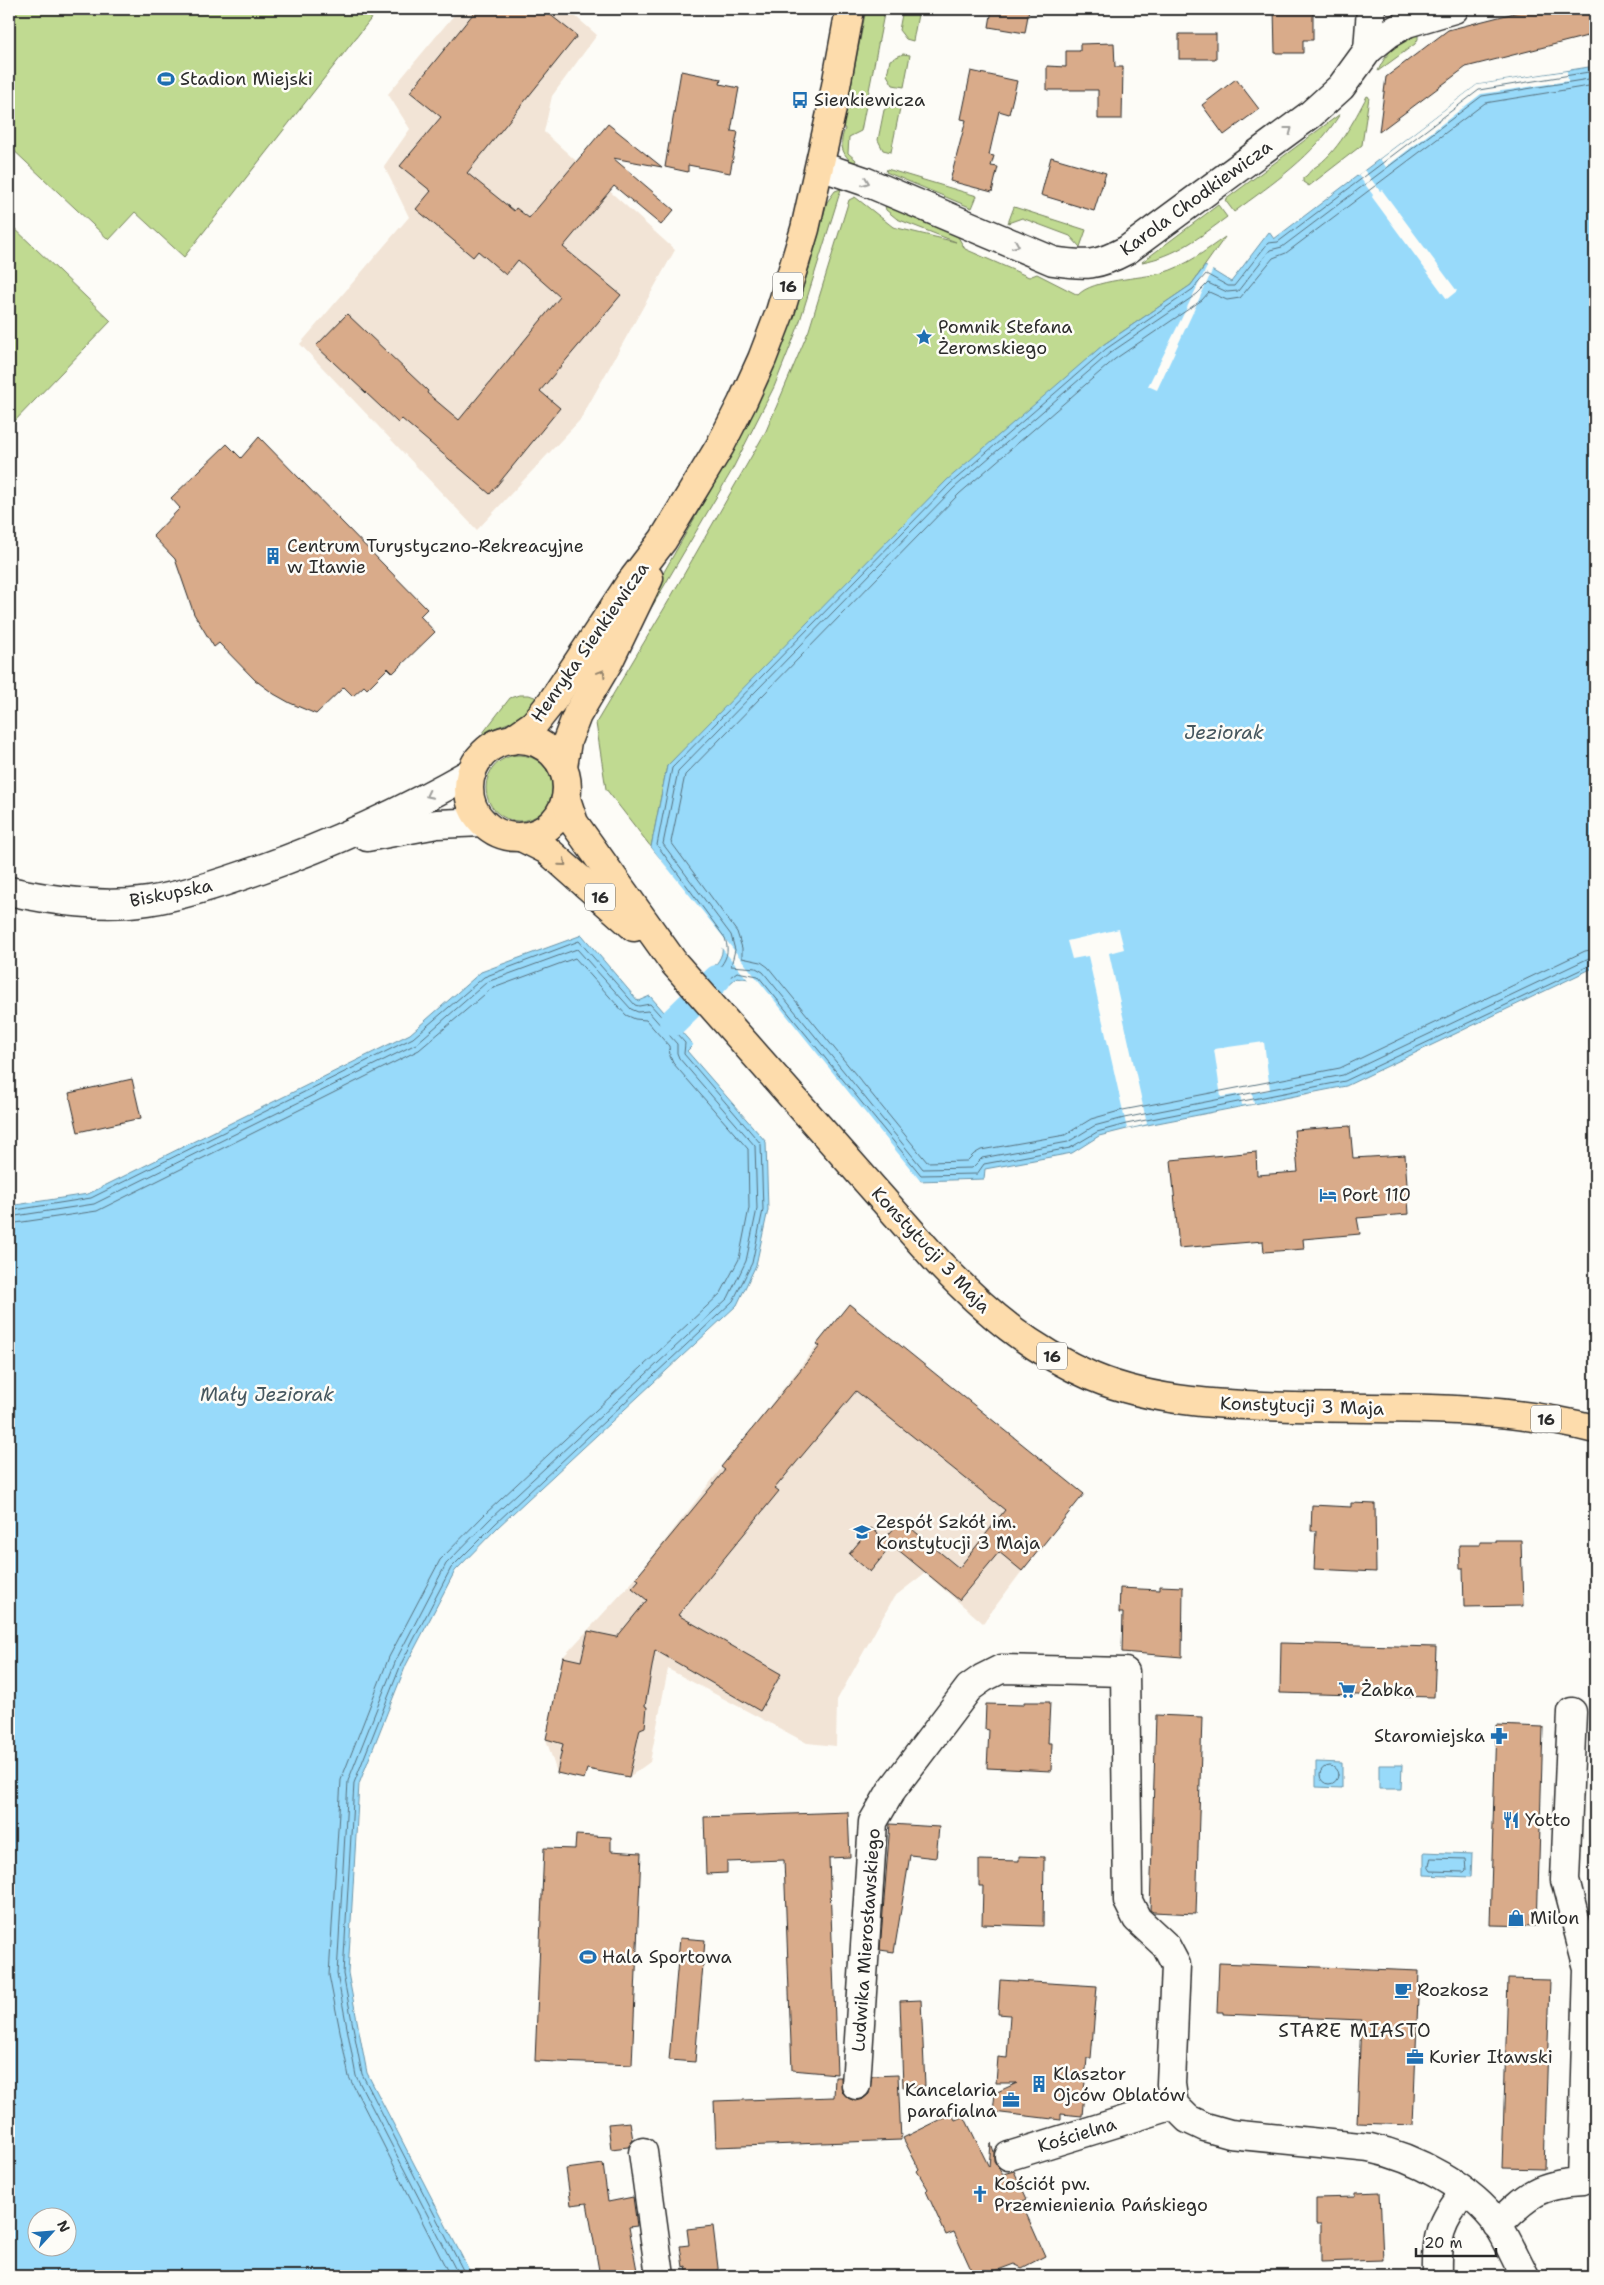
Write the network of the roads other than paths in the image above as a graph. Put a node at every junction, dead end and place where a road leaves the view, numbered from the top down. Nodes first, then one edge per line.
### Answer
1 (850, 9) edge
2 (1371, 9) edge
3 (1454, 9) edge
4 (1368, 50) junction
5 (820, 166) junction
6 (663, 540) junction
7 (511, 740) junction
8 (563, 768) junction
9 (472, 772) junction
10 (566, 799) junction
11 (483, 822) junction
12 (522, 837) junction
13 (328, 845) junction
14 (9, 891) edge
15 (674, 963) junction
16 (1595, 1429) edge
17 (1572, 1712) dead end
18 (856, 2085) dead end
19 (1174, 2105) junction
20 (643, 2152) dead end
21 (1009, 2156) dead end
22 (1589, 2181) edge
23 (1464, 2192) junction
24 (1498, 2224) junction
25 (660, 2276) edge
26 (1437, 2276) edge
27 (1525, 2276) edge

1 - 5 main road, Henryka Sienkiewicza / 16
2 - 4 street
3 - 4 street, Karola Chodkiewicza
5 -> 4 street, Karola Chodkiewicza
5 - 6 main road, Henryka Sienkiewicza / 16
6 - 7 main road, Henryka Sienkiewicza / 16
8 -> 6 main road, Henryka Sienkiewicza / 16
7 - 8 main road
7 - 9 main road, 16
8 - 10 main road, 16
9 - 11 main road
9 -> 13 street, Biskupska
10 - 12 main road, 16
10 - 15 main road, Konstytucji 3 Maja / 16
11 - 12 main road, 16
11 - 13 street, Biskupska
12 -> 15 main road, Konstytucji 3 Maja / 16
13 - 14 street, Biskupska
15 - 16 main road, Konstytucji 3 Maja / 16
17 - 22 street
18 - 19 street, Ludwika Mierosławskiego
19 - 21 street, Kościelna
19 - 23 street
20 - 25 street
22 - 24 street
23 - 24 street
23 - 26 street
24 - 27 street

